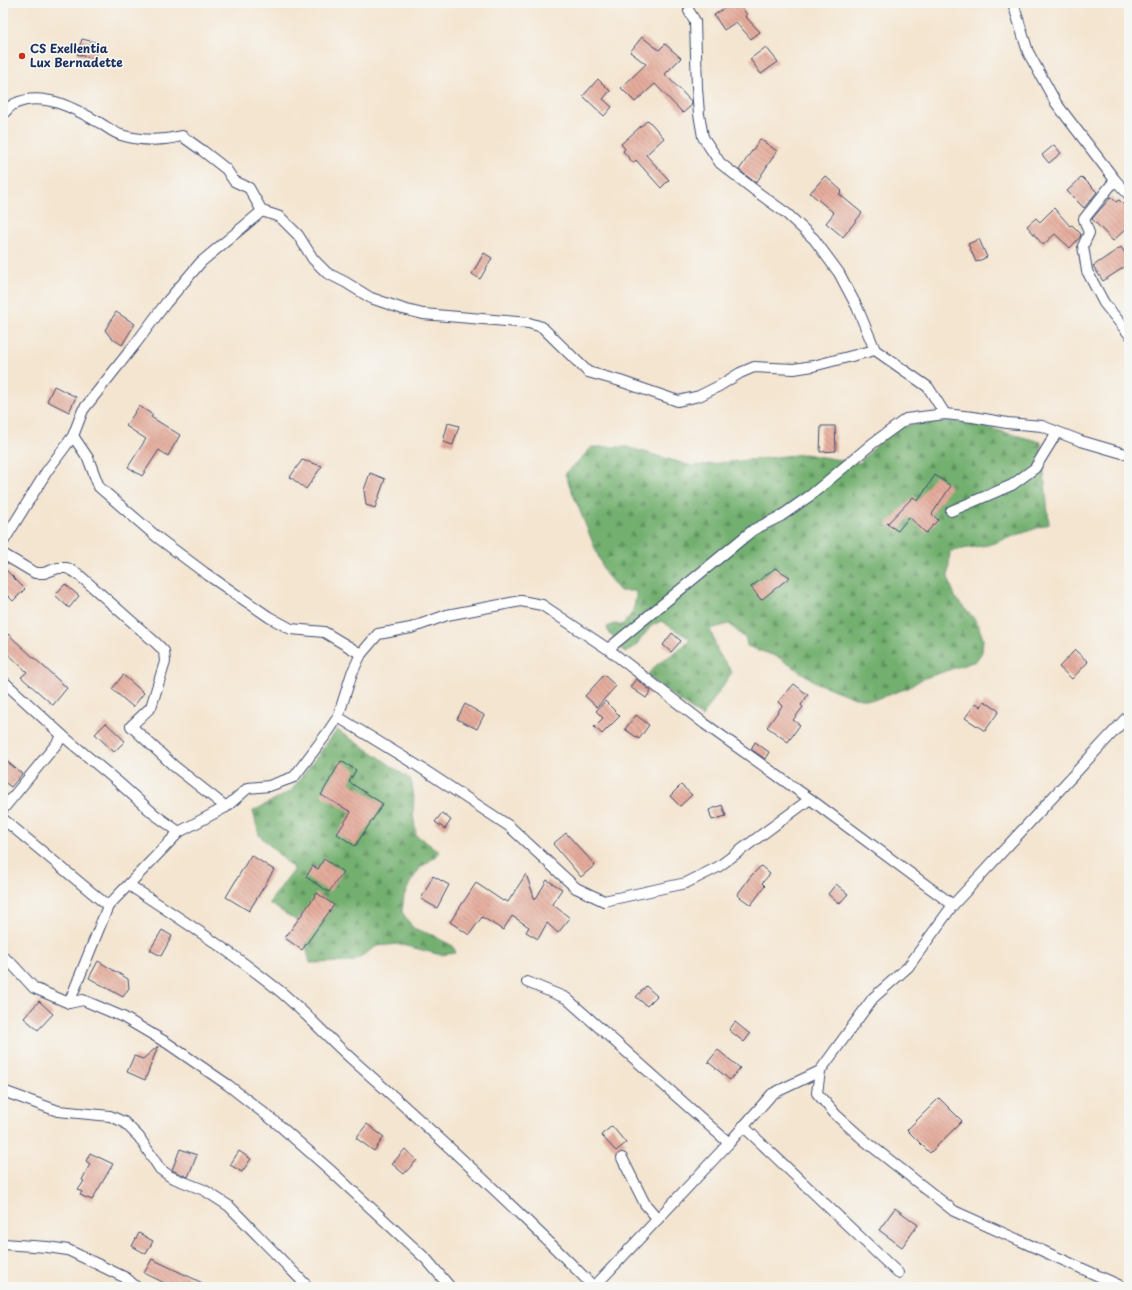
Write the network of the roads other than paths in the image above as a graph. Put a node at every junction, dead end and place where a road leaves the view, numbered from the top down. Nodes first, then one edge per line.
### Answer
1 (1013, 3) edge
2 (690, 11) dead end
3 (3, 114) edge
4 (1115, 180) junction
5 (1129, 195) edge
6 (262, 211) junction
7 (1129, 334) edge
8 (875, 350) junction
9 (945, 414) junction
10 (1057, 432) junction
11 (73, 436) junction
12 (1129, 455) edge
13 (951, 511) dead end
14 (3, 542) edge
15 (3, 554) edge
16 (608, 649) junction
17 (361, 654) junction
18 (3, 681) edge
19 (1129, 715) edge
20 (338, 717) junction
21 (63, 736) junction
22 (810, 799) junction
23 (226, 807) junction
24 (3, 809) edge
25 (3, 819) edge
26 (179, 832) junction
27 (129, 885) junction
28 (953, 905) junction
29 (108, 906) junction
30 (3, 957) edge
31 (527, 982) dead end
32 (69, 1003) junction
33 (820, 1071) junction
34 (3, 1090) edge
35 (743, 1126) junction
36 (729, 1143) junction
37 (622, 1158) dead end
38 (658, 1219) junction
39 (3, 1244) edge
40 (898, 1273) dead end
41 (136, 1287) edge
42 (308, 1287) edge
43 (450, 1287) edge
44 (594, 1287) edge
45 (1123, 1287) edge

1 - 4 street
2 - 8 street
3 - 6 street
4 - 5 street
4 - 7 street
6 - 8 street
6 - 11 street
8 - 9 street
9 - 10 street
9 - 16 street
10 - 12 street
10 - 13 street
11 - 14 street
11 - 17 street
15 - 23 street
16 - 17 street
16 - 22 street
17 - 20 street
18 - 21 street
19 - 28 street
20 - 22 street
20 - 23 street
21 - 24 street
21 - 26 street
22 - 28 street
23 - 26 street
25 - 29 street
26 - 27 street
27 - 29 street
27 - 44 street
28 - 33 street
29 - 32 street
30 - 32 street
31 - 36 street
32 - 43 street
33 - 35 street
33 - 45 street
34 - 42 street
35 - 36 street
35 - 40 street
36 - 38 street
37 - 38 street
38 - 44 street
39 - 41 street

